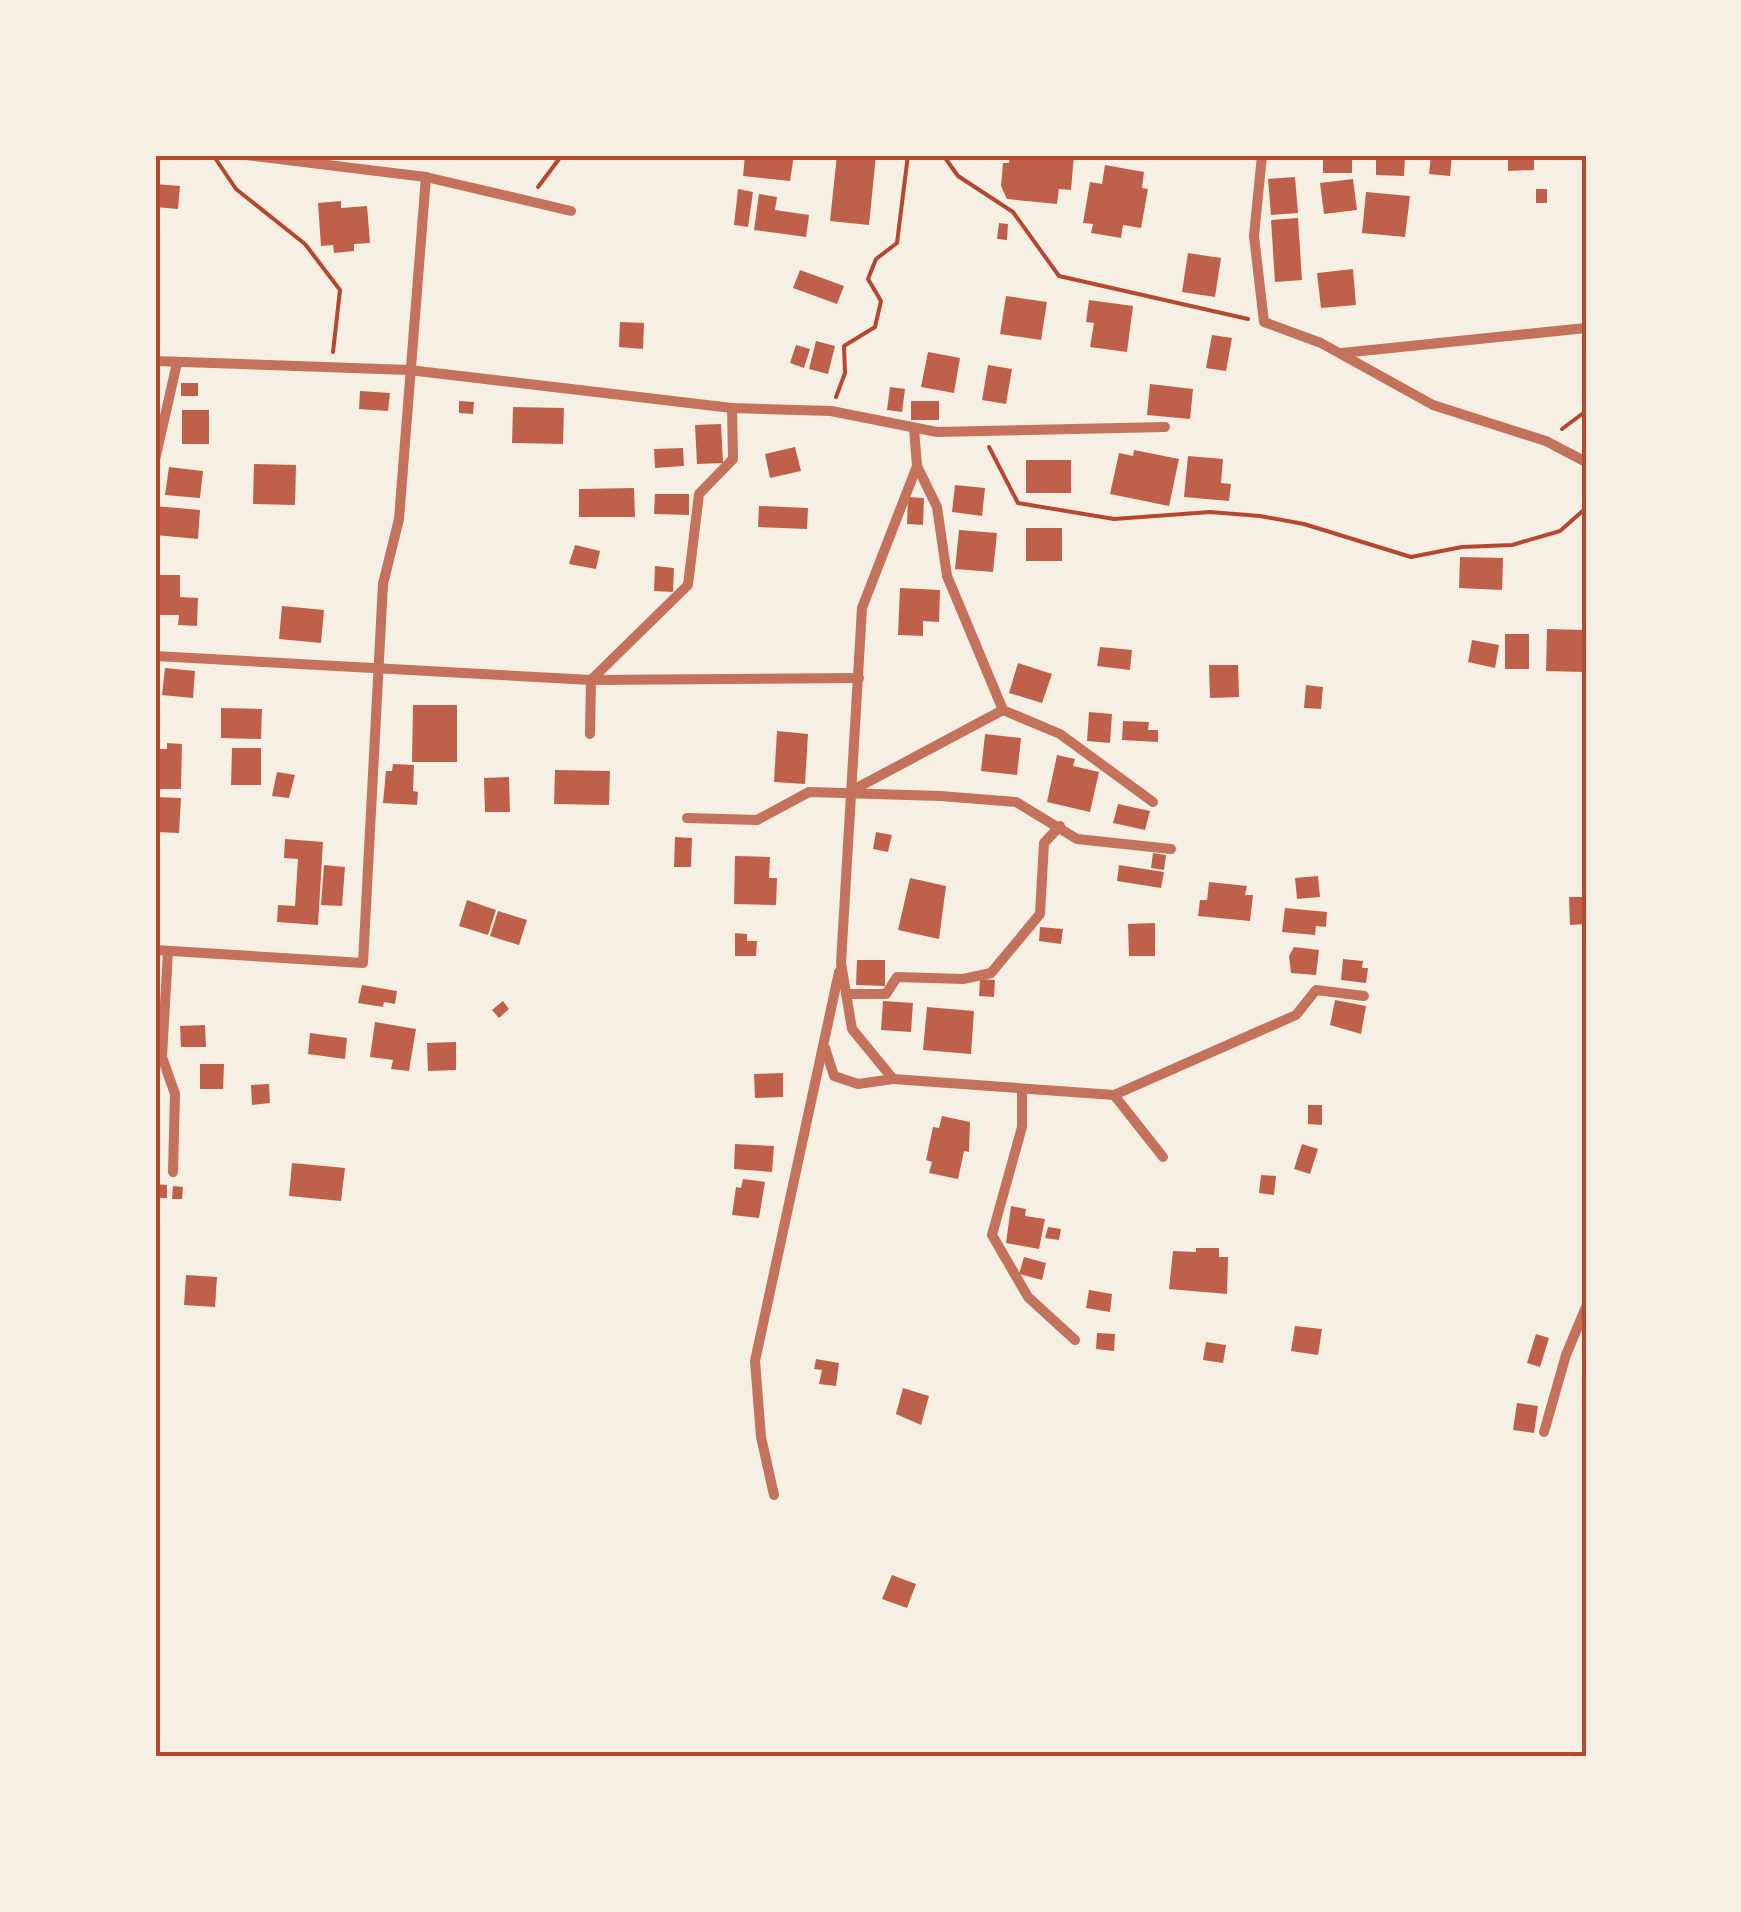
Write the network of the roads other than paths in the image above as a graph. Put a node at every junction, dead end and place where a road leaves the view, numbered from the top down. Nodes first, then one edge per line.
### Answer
1 (246, 155) edge
2 (1262, 155) edge
3 (426, 177) junction
4 (571, 212) dead end
5 (1586, 328) edge
6 (1341, 353) junction
7 (155, 362) edge
8 (177, 362) junction
9 (410, 370) junction
10 (732, 408) junction
11 (1165, 427) dead end
12 (914, 430) junction
13 (155, 460) edge
14 (1586, 462) edge
15 (917, 466) junction
16 (155, 656) edge
17 (379, 665) junction
18 (859, 678) junction
19 (591, 680) junction
20 (1003, 710) junction
21 (590, 734) dead end
22 (850, 792) junction
23 (1152, 802) dead end
24 (688, 818) dead end
25 (1060, 826) junction
26 (1172, 848) dead end
27 (155, 950) edge
28 (168, 951) junction
29 (841, 963) junction
30 (846, 994) junction
31 (1364, 996) dead end
32 (825, 1047) junction
33 (893, 1079) junction
34 (1022, 1090) junction
35 (1114, 1096) junction
36 (1163, 1157) dead end
37 (173, 1172) dead end
38 (1586, 1306) edge
39 (1074, 1340) dead end
40 (1544, 1432) dead end
41 (774, 1495) dead end

1 - 3 street
2 - 6 street
3 - 4 street
3 - 9 street
5 - 6 street
6 - 14 street
7 - 8 street
8 - 9 street
8 - 13 street
9 - 10 street
9 - 17 street
10 - 12 street
10 - 19 street
11 - 12 street
12 - 15 street
15 - 18 street
15 - 20 street
16 - 17 street
17 - 19 street
17 - 28 street
18 - 19 street
18 - 22 street
19 - 21 street
20 - 22 street
20 - 23 street
22 - 24 street
22 - 25 street
22 - 29 street
25 - 26 street
25 - 30 street
27 - 28 street
28 - 37 street
29 - 30 street
29 - 32 street
30 - 33 street
31 - 35 street
32 - 33 street
32 - 41 street
33 - 34 street
34 - 35 street
34 - 39 street
35 - 36 street
38 - 40 street

